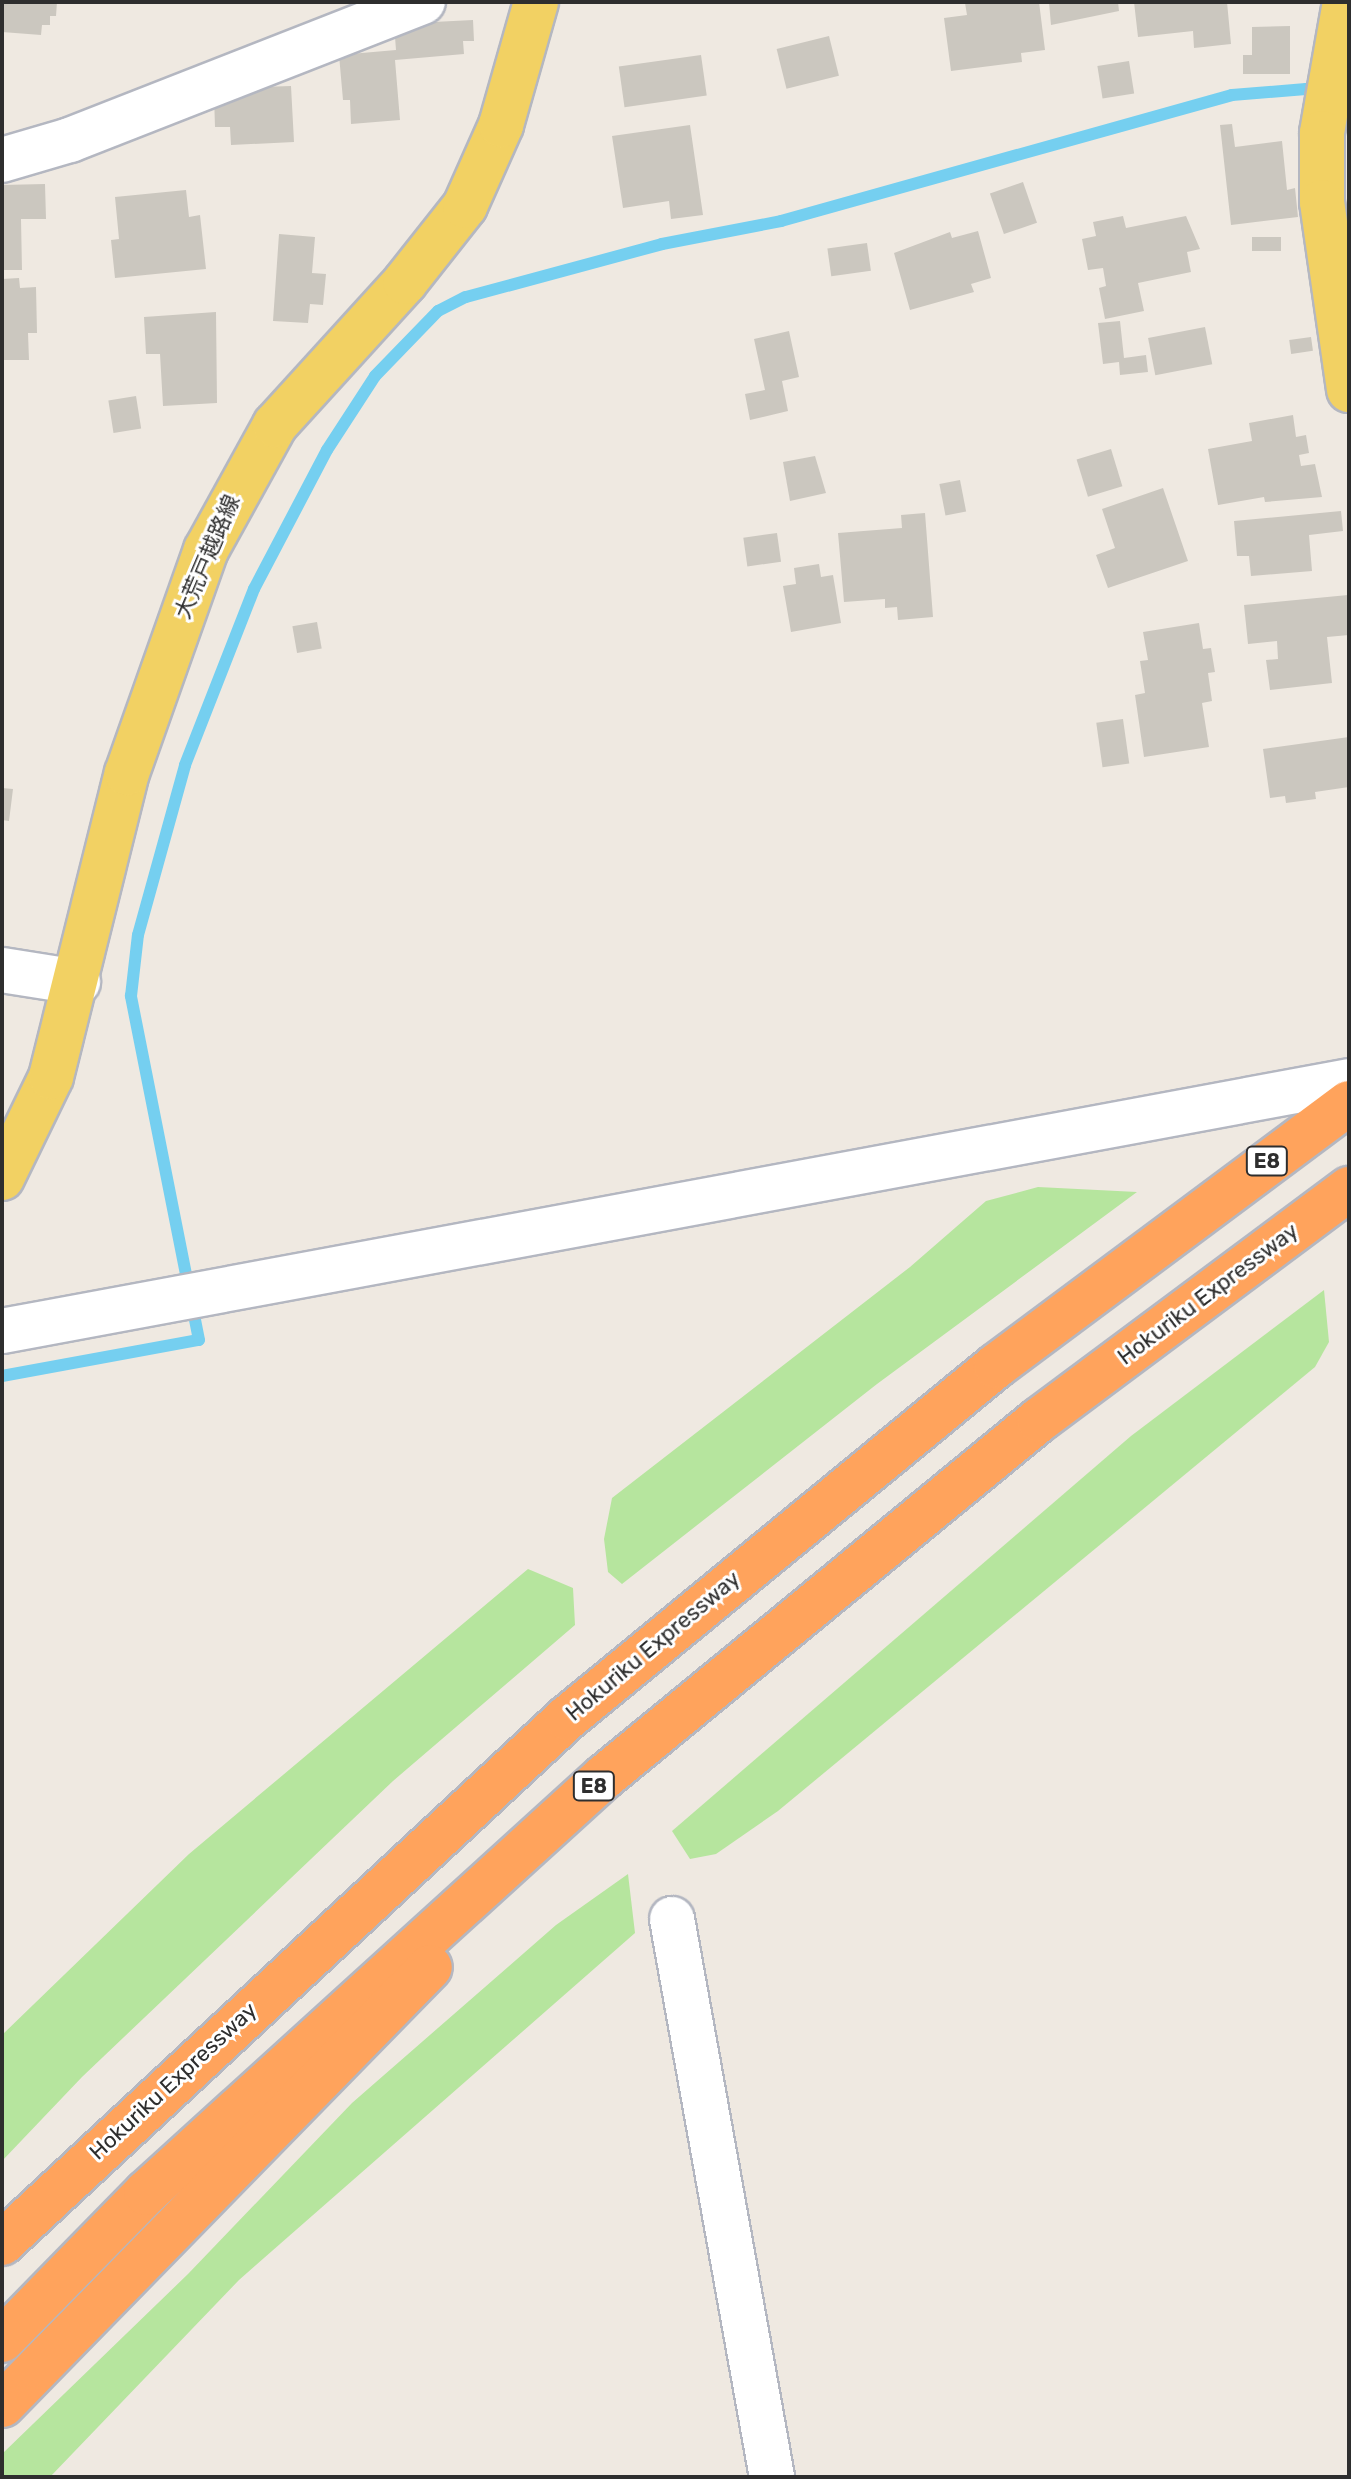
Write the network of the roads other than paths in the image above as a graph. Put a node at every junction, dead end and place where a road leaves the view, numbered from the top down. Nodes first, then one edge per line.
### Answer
1 (423, 2) edge
2 (536, 2) edge
3 (1345, 2) edge
4 (2, 160) edge
5 (1349, 390) edge
6 (2, 970) edge
7 (78, 982) junction
8 (1349, 1081) edge
9 (1349, 1103) edge
10 (2, 1178) edge
11 (1349, 1189) edge
12 (2, 1331) edge
13 (842, 1579) junction
14 (672, 1919) dead end
15 (2, 2243) edge
16 (2, 2340) edge
17 (2, 2405) edge
18 (772, 2477) edge

1 - 4 street
2 - 7 main road, 大荒戸越路線
3 - 5 main road
6 - 7 street
7 - 10 main road, 大荒戸越路線
8 - 12 street
9 - 15 highway, Hokuriku Expressway / E8
11 - 13 highway, Hokuriku Expressway / E8
13 - 16 highway, Hokuriku Expressway / E8
13 - 17 highway, Hokuriku Expressway / E8
14 - 18 street

